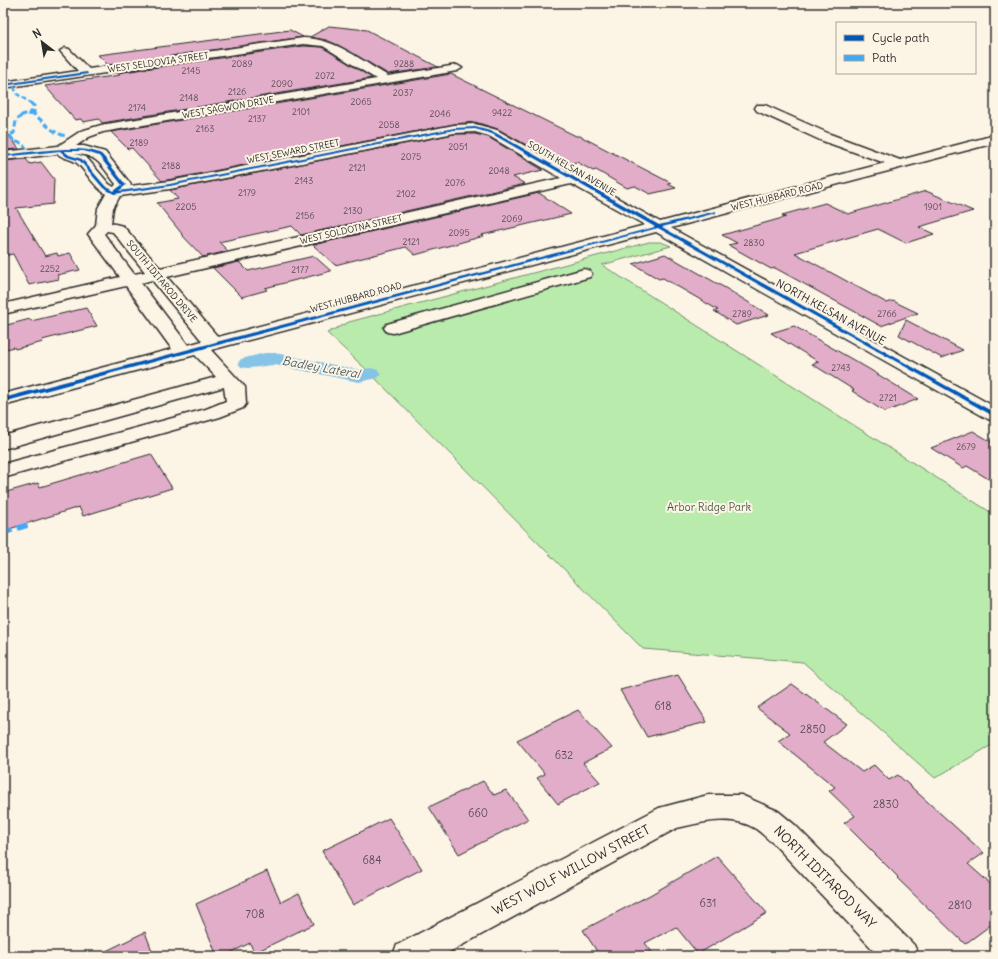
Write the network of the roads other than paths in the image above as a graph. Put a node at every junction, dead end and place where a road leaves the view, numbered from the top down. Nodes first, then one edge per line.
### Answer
1 (992, 3) edge
2 (995, 4) edge
3 (65, 51) dead end
4 (457, 68) dead end
5 (87, 73) junction
6 (386, 80) junction
7 (3, 85) edge
8 (761, 108) dead end
9 (475, 128) joint
10 (995, 139) edge
11 (61, 150) junction
12 (3, 156) edge
13 (899, 164) junction
14 (573, 180) junction
15 (114, 192) junction
16 (104, 226) junction
17 (658, 226) junction
18 (155, 273) junction
19 (584, 274) dead end
20 (130, 279) junction
21 (456, 279) junction
22 (486, 302) junction
23 (3, 309) edge
24 (393, 328) dead end
25 (199, 348) junction
26 (228, 380) junction
27 (3, 400) edge
28 (995, 415) edge
29 (3, 443) edge
30 (3, 472) edge
31 (741, 808) joint
32 (408, 956) edge
33 (902, 956) edge

1 - 2 street
3 - 5 street
4 - 6 street, WEST SAGWON DRIVE
5 - 6 street, WEST SELDOVIA STREET
5 - 7 street, WEST SELDOVIA STREET
6 - 11 street, WEST SAGWON DRIVE
8 - 13 street
9 - 14 street, SOUTH KELSAN AVENUE
9 - 15 street, WEST SEWARD STREET
10 - 13 street, WEST HUBBARD ROAD
11 - 12 street, WEST SAGWON DRIVE
11 - 15 street, SOUTH IDITAROD DRIVE
13 - 17 street, WEST HUBBARD ROAD
14 - 17 street, SOUTH KELSAN AVENUE
14 - 18 street, WEST SOLDOTNA STREET
15 - 16 street, SOUTH IDITAROD DRIVE
16 - 18 street, SOUTH IDITAROD DRIVE
16 - 20 street, SOUTH IDITAROD DRIVE
17 - 21 street, WEST HUBBARD ROAD
17 - 28 street, NORTH KELSAN AVENUE
18 - 20 street, WEST SOLDOTNA STREET
18 - 25 street, SOUTH IDITAROD DRIVE
19 - 22 street
20 - 23 street, WEST SOLDOTNA STREET
20 - 25 street, SOUTH IDITAROD DRIVE
21 - 22 street
21 - 25 street, WEST HUBBARD ROAD
22 - 24 street
25 - 26 street
25 - 27 street, WEST HUBBARD ROAD
26 - 29 street
26 - 30 street
31 - 32 street, WEST WOLF WILLOW STREET
31 - 33 street, NORTH IDITAROD WAY

